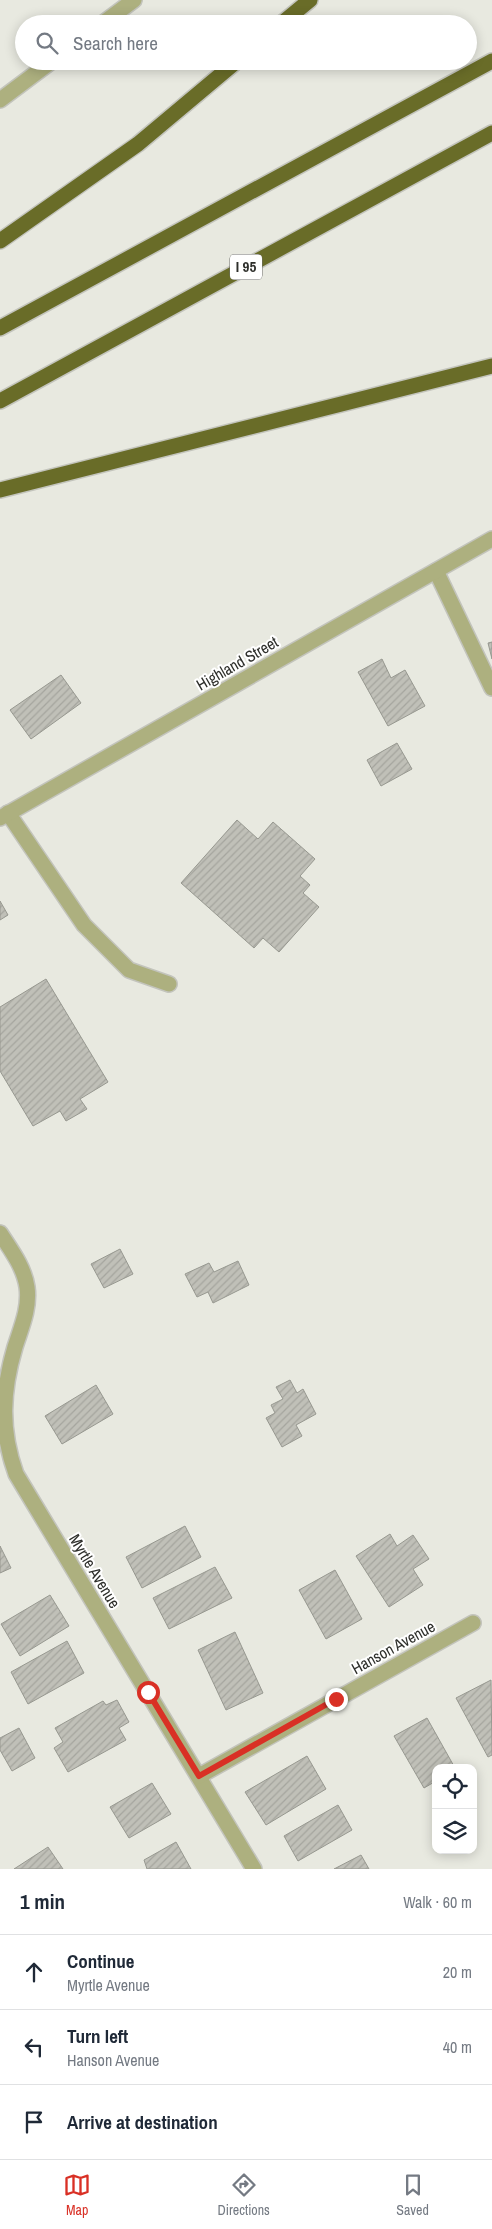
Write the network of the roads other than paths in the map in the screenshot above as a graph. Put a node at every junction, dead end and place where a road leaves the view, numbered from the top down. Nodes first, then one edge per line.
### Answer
1 (134, 0) edge
2 (310, 0) edge
3 (114, 15) edge
4 (292, 15) edge
5 (492, 61) edge
6 (477, 69) edge
7 (40, 70) edge
8 (226, 70) edge
9 (475, 70) edge
10 (0, 100) edge
11 (492, 133) edge
12 (0, 241) edge
13 (0, 328) edge
14 (492, 366) edge
15 (0, 401) edge
16 (0, 490) edge
17 (492, 539) edge
18 (436, 571) junction
19 (492, 688) edge
20 (4, 816) edge
21 (169, 984) dead end
22 (0, 1233) edge
23 (473, 1622) dead end
24 (199, 1776) junction
25 (254, 1869) edge

1 - 3 street
2 - 4 highway
5 - 6 highway
7 - 10 street
8 - 12 highway
9 - 13 highway
11 - 15 highway, I 95
14 - 16 highway
17 - 18 street, Highland Street
18 - 19 street
18 - 20 street, Highland Street
20 - 21 street
22 - 24 street, Myrtle Avenue
23 - 24 street, Hanson Avenue
24 - 25 street, Myrtle Avenue

